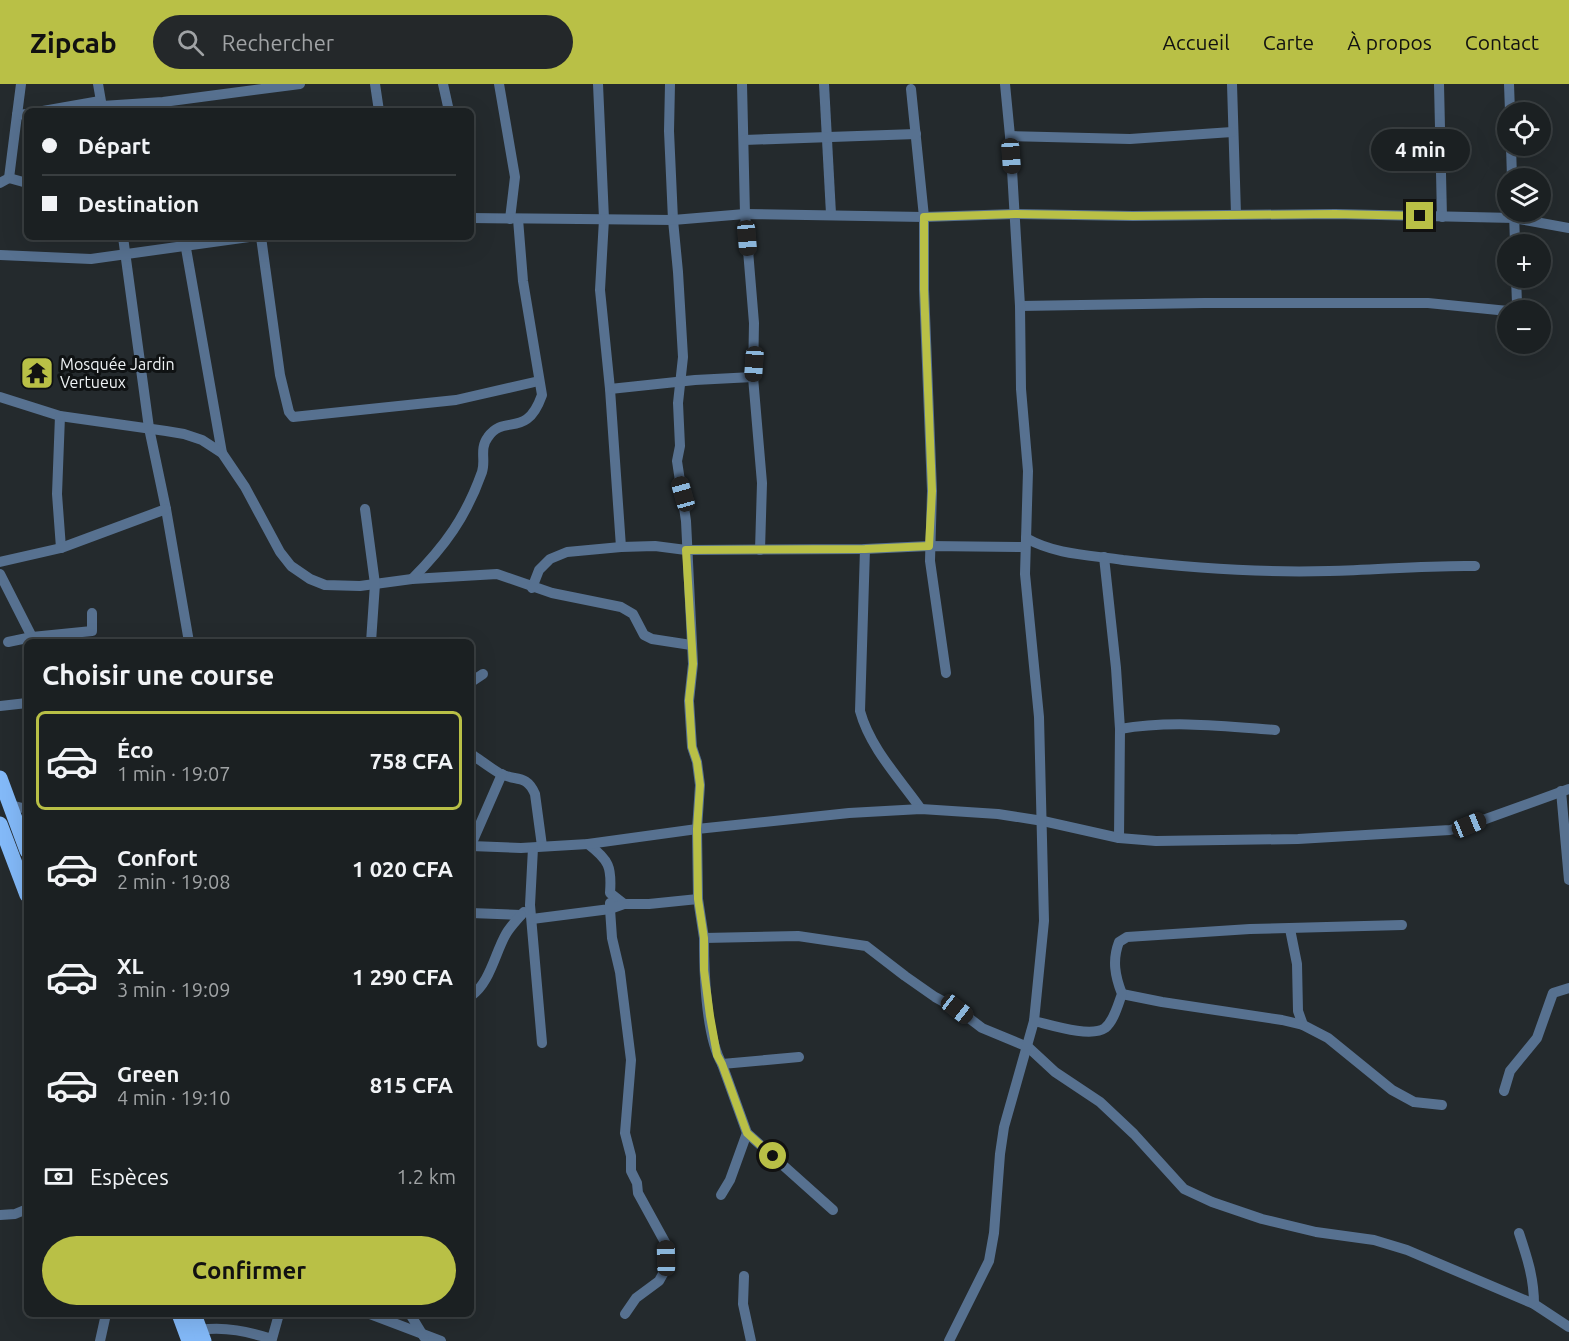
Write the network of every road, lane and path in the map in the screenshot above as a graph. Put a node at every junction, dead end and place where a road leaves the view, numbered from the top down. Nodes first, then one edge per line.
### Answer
1 (21, 84) edge
2 (98, 84) edge
3 (300, 84) edge
4 (375, 84) edge
5 (444, 84) edge
6 (499, 84) edge
7 (598, 84) edge
8 (670, 84) edge
9 (742, 84) edge
10 (824, 84) edge
11 (1005, 84) edge
12 (1232, 84) edge
13 (1439, 84) edge
14 (1509, 84) edge
15 (911, 89) dead end
16 (1510, 102) edge
17 (101, 106) edge
18 (164, 106) edge
19 (78, 108) edge
20 (379, 108) edge
21 (448, 108) edge
22 (22, 115) edge
23 (1232, 132) junction
24 (916, 134) junction
25 (826, 136) junction
26 (1010, 136) junction
27 (744, 140) junction
28 (4, 180) edge
29 (24, 183) edge
30 (745, 214) junction
31 (831, 214) junction
32 (1015, 214) junction
33 (1236, 214) junction
34 (1497, 215) edge
35 (924, 217) junction
36 (1442, 217) junction
37 (474, 218) edge
38 (514, 219) junction
39 (604, 219) junction
40 (673, 220) junction
41 (1544, 222) edge
42 (1569, 228) edge
43 (123, 240) edge
44 (201, 240) edge
45 (261, 240) edge
46 (185, 241) edge
47 (0, 255) edge
48 (124, 255) junction
49 (1020, 306) junction
50 (1497, 310) edge
51 (753, 377) junction
52 (539, 381) junction
53 (680, 381) junction
54 (610, 389) junction
55 (0, 397) edge
56 (60, 416) junction
57 (149, 428) junction
58 (222, 453) junction
59 (166, 509) junction
60 (365, 509) dead end
61 (1025, 542) junction
62 (929, 546) junction
63 (621, 547) junction
64 (61, 548) junction
65 (865, 549) junction
66 (686, 550) junction
67 (760, 550) junction
68 (1104, 557) junction
69 (0, 562) edge
70 (1475, 566) dead end
71 (0, 574) edge
72 (412, 579) junction
73 (375, 584) junction
74 (531, 588) junction
75 (92, 613) dead end
76 (94, 636) edge
77 (32, 639) edge
78 (48, 639) edge
79 (188, 639) edge
80 (371, 639) edge
81 (24, 641) edge
82 (8, 642) dead end
83 (691, 645) junction
84 (483, 674) dead end
85 (946, 674) dead end
86 (474, 680) edge
87 (24, 703) edge
88 (0, 706) edge
89 (1119, 729) junction
90 (1275, 730) dead end
91 (474, 756) edge
92 (502, 774) junction
93 (0, 778) edge
94 (1565, 790) edge
95 (10, 805) junction
96 (24, 808) edge
97 (921, 809) junction
98 (1043, 821) junction
99 (0, 824) edge
100 (697, 829) junction
101 (474, 838) edge
102 (1119, 838) junction
103 (24, 843) edge
104 (588, 844) junction
105 (474, 845) edge
106 (537, 847) junction
107 (1569, 880) edge
108 (24, 887) edge
109 (610, 893) junction
110 (698, 899) junction
111 (624, 904) junction
112 (531, 905) junction
113 (610, 909) junction
114 (474, 913) edge
115 (521, 915) junction
116 (532, 919) junction
117 (1402, 925) dead end
118 (1290, 929) junction
119 (704, 938) junction
120 (1569, 988) edge
121 (474, 994) edge
122 (1122, 994) junction
123 (1034, 1021) junction
124 (1302, 1025) junction
125 (542, 1043) dead end
126 (1028, 1047) junction
127 (799, 1057) dead end
128 (722, 1064) junction
129 (1504, 1091) dead end
130 (1442, 1105) dead end
131 (747, 1133) junction
132 (721, 1195) dead end
133 (24, 1210) edge
134 (833, 1210) dead end
135 (0, 1215) edge
136 (1519, 1233) dead end
137 (744, 1276) dead end
138 (1534, 1304) junction
139 (625, 1314) dead end
140 (105, 1317) edge
141 (181, 1317) edge
142 (194, 1317) edge
143 (278, 1317) edge
144 (377, 1317) edge
145 (412, 1317) edge
146 (1569, 1327) edge
147 (198, 1338) edge
148 (424, 1338) edge
149 (274, 1340) edge
150 (100, 1341) edge
151 (441, 1341) edge
152 (751, 1341) edge
153 (949, 1341) edge

1 - 22 street
2 - 17 street
3 - 18 street
4 - 20 street
5 - 21 street
6 - 38 street
7 - 39 street
8 - 40 street
9 - 27 street
10 - 25 street
11 - 26 street
12 - 23 street
13 - 36 street
14 - 16 street
15 - 24 street
17 - 18 street
17 - 19 street
22 - 28 street
23 - 26 street
23 - 33 street
24 - 25 street
24 - 35 street
25 - 27 street
25 - 31 street
26 - 32 street
27 - 30 street
28 - 29 street
30 - 31 street
30 - 40 street
30 - 51 street
31 - 35 street
32 - 33 street
32 - 35 street
32 - 49 street
33 - 36 street
34 - 36 street
35 - 62 street
37 - 38 street
38 - 39 street
38 - 52 street
39 - 40 street
39 - 54 street
40 - 53 street
41 - 42 street
43 - 48 street
44 - 46 street
45 - 52 street
46 - 48 street
46 - 58 street
47 - 48 street
48 - 57 street
49 - 50 street
49 - 61 street
51 - 53 street
51 - 67 street
52 - 72 street
53 - 54 street
53 - 66 street
54 - 63 street
55 - 56 street
56 - 57 street
56 - 64 street
57 - 58 street
57 - 59 street
58 - 73 street
59 - 64 street
59 - 79 street
60 - 73 street
61 - 62 street
61 - 68 street
61 - 98 street
62 - 65 street
62 - 85 street
63 - 66 street
63 - 74 street
64 - 69 street
65 - 67 street
65 - 97 street
66 - 67 street
66 - 83 street
68 - 70 street
68 - 89 street
71 - 77 street
72 - 73 street
72 - 74 street
73 - 80 street
74 - 83 street
75 - 76 street
76 - 78 street
81 - 82 street
83 - 100 street
84 - 86 street
87 - 88 street
89 - 90 street
89 - 102 street
91 - 92 street
92 - 101 street
92 - 106 street
93 - 95 main road
94 - 102 street
94 - 107 street
95 - 96 street
95 - 103 main road
97 - 98 street
97 - 100 street
98 - 102 street
98 - 123 street
99 - 108 main road
100 - 104 street
100 - 110 street
104 - 106 street
104 - 109 street
105 - 106 street
106 - 112 street
109 - 111 street
109 - 113 street
110 - 111 street
110 - 119 street
111 - 113 street
112 - 115 street
112 - 116 street
113 - 116 street
113 - 139 street
114 - 115 street
115 - 121 street
116 - 125 street
117 - 118 street
118 - 122 street
118 - 124 street
119 - 126 street
119 - 128 street
120 - 129 street
122 - 123 street
122 - 124 street
123 - 126 street
124 - 130 street
126 - 138 street
126 - 153 street
127 - 128 street
128 - 131 street
131 - 132 street
131 - 134 street
133 - 135 street
136 - 138 street
137 - 152 street
138 - 146 street
140 - 150 street
141 - 147 main road
142 - 147 main road
143 - 149 street
144 - 148 street
145 - 148 street
147 - 149 street
148 - 151 street

